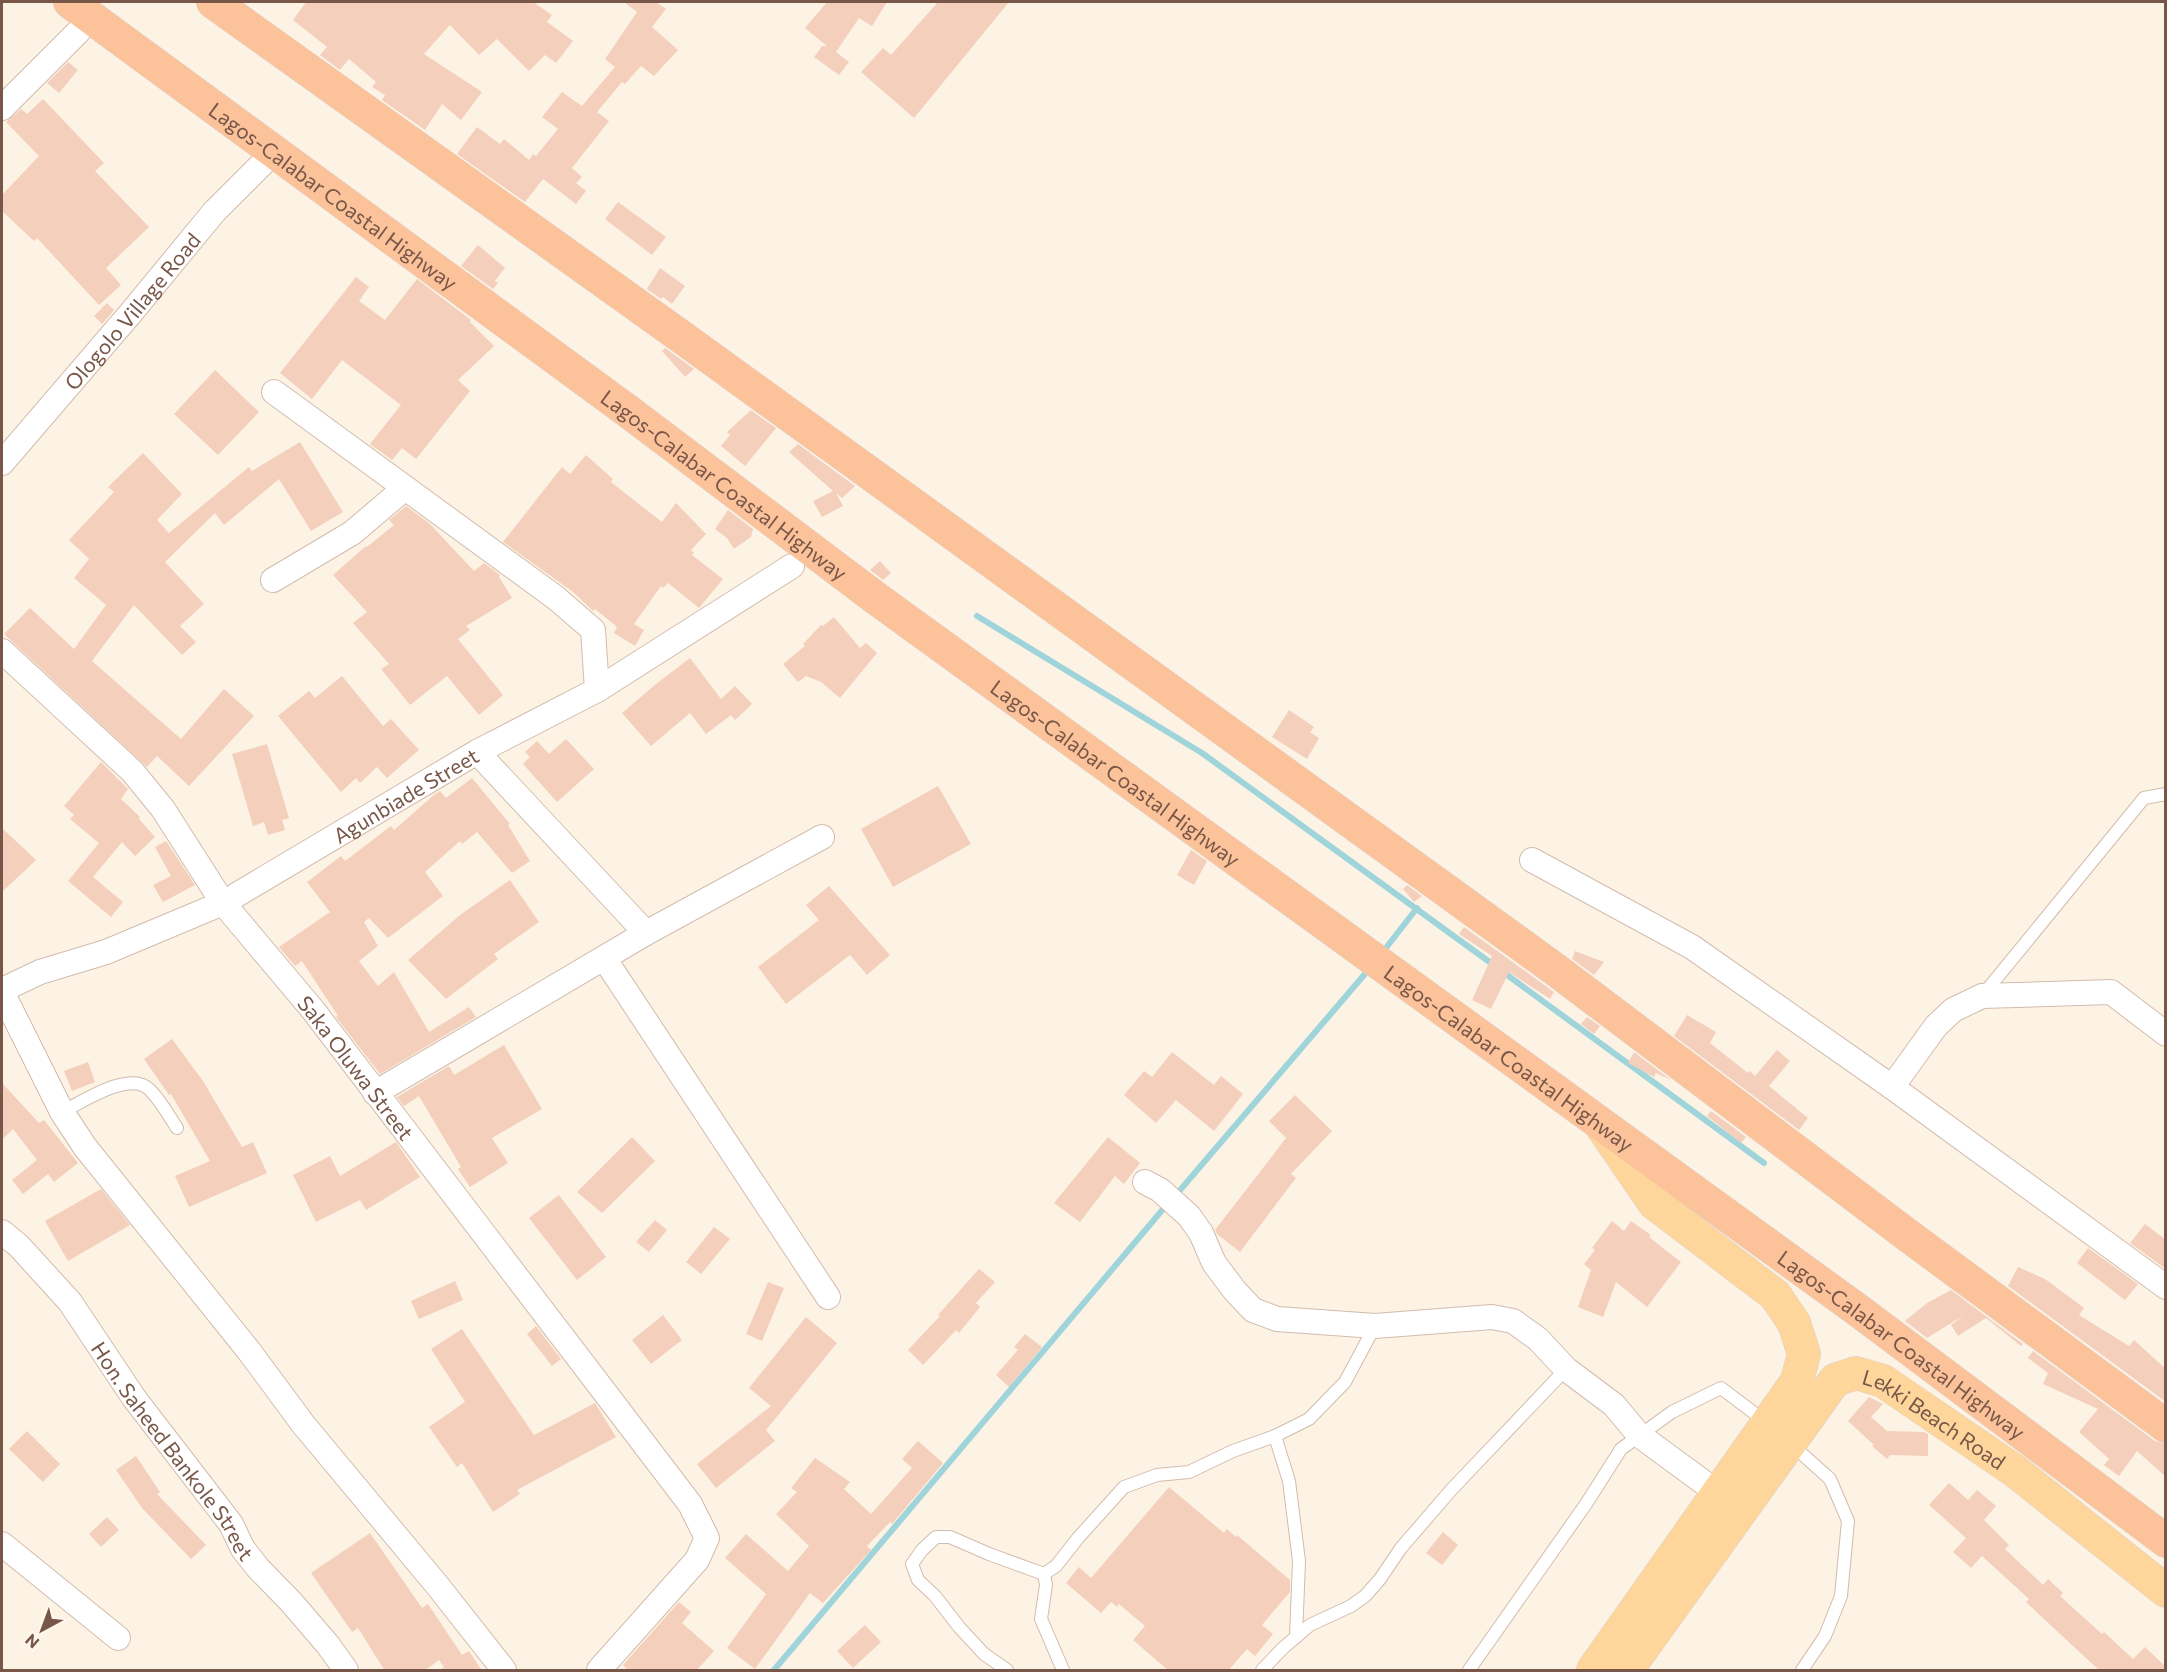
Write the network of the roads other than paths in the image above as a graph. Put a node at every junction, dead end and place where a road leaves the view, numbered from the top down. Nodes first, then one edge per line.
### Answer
1 (213, 2) edge
2 (74, 16) edge
3 (2, 108) edge
4 (264, 162) dead end
5 (274, 392) dead end
6 (2, 463) edge
7 (405, 489) junction
8 (792, 566) dead end
9 (273, 580) dead end
10 (2, 651) edge
11 (597, 690) junction
12 (477, 752) junction
13 (2166, 794) edge
14 (822, 837) dead end
15 (1532, 860) dead end
16 (223, 903) junction
17 (646, 933) junction
18 (604, 958) junction
19 (2, 991) edge
20 (1982, 996) junction
21 (2166, 1034) edge
22 (1892, 1087) junction
23 (375, 1093) junction
24 (62, 1112) junction
25 (1598, 1120) junction
26 (177, 1128) dead end
27 (1145, 1182) dead end
28 (2, 1232) edge
29 (2166, 1287) edge
30 (828, 1296) dead end
31 (1375, 1326) junction
32 (1566, 1369) junction
33 (2166, 1426) edge
34 (1779, 1433) junction
35 (1639, 1435) junction
36 (1275, 1436) junction
37 (1718, 1493) junction
38 (2166, 1541) edge
39 (2, 1544) edge
40 (1044, 1574) junction
41 (2166, 1591) edge
42 (1296, 1637) junction
43 (118, 1638) dead end
44 (346, 1671) edge
45 (504, 1671) edge
46 (599, 1671) edge
47 (1007, 1671) edge
48 (1063, 1671) edge
49 (1262, 1671) edge
50 (1469, 1671) edge
51 (1593, 1671) edge
52 (1627, 1671) edge
53 (1802, 1671) edge

1 - 33 highway
2 - 3 street
2 - 25 highway, Lagos-Calabar Coastal Highway
4 - 6 street, Ologolo Village Road
5 - 7 street
7 - 9 street
7 - 11 street
8 - 11 street, Agunbiade Street
10 - 16 street, Saka Oluwa Street
11 - 12 street, Agunbiade Street
12 - 16 street, Agunbiade Street
12 - 17 street
13 - 20 lane
14 - 17 street
15 - 22 street
16 - 19 street, Agunbiade Street
16 - 23 street, Saka Oluwa Street
17 - 18 street
18 - 23 street
18 - 30 street
19 - 24 street
20 - 21 street
20 - 22 street
22 - 29 street
23 - 46 street, Saka Oluwa Street
24 - 26 lane
24 - 45 street
25 - 34 main road, Lekki Beach Road
25 - 38 highway, Lagos-Calabar Coastal Highway
27 - 31 street
28 - 44 street, Hon. Saheed Bankole Street
31 - 32 street
31 - 36 lane
32 - 35 street
32 - 42 lane
34 - 35 lane
34 - 37 main road, Lekki Beach Road
34 - 41 main road, Lekki Beach Road
34 - 52 main road, Lekki Beach Road
34 - 53 lane
35 - 37 street
35 - 50 lane
36 - 40 lane
36 - 42 lane
37 - 51 main road, Lekki Beach Road
39 - 43 street
40 - 47 lane
40 - 48 lane
42 - 49 lane

